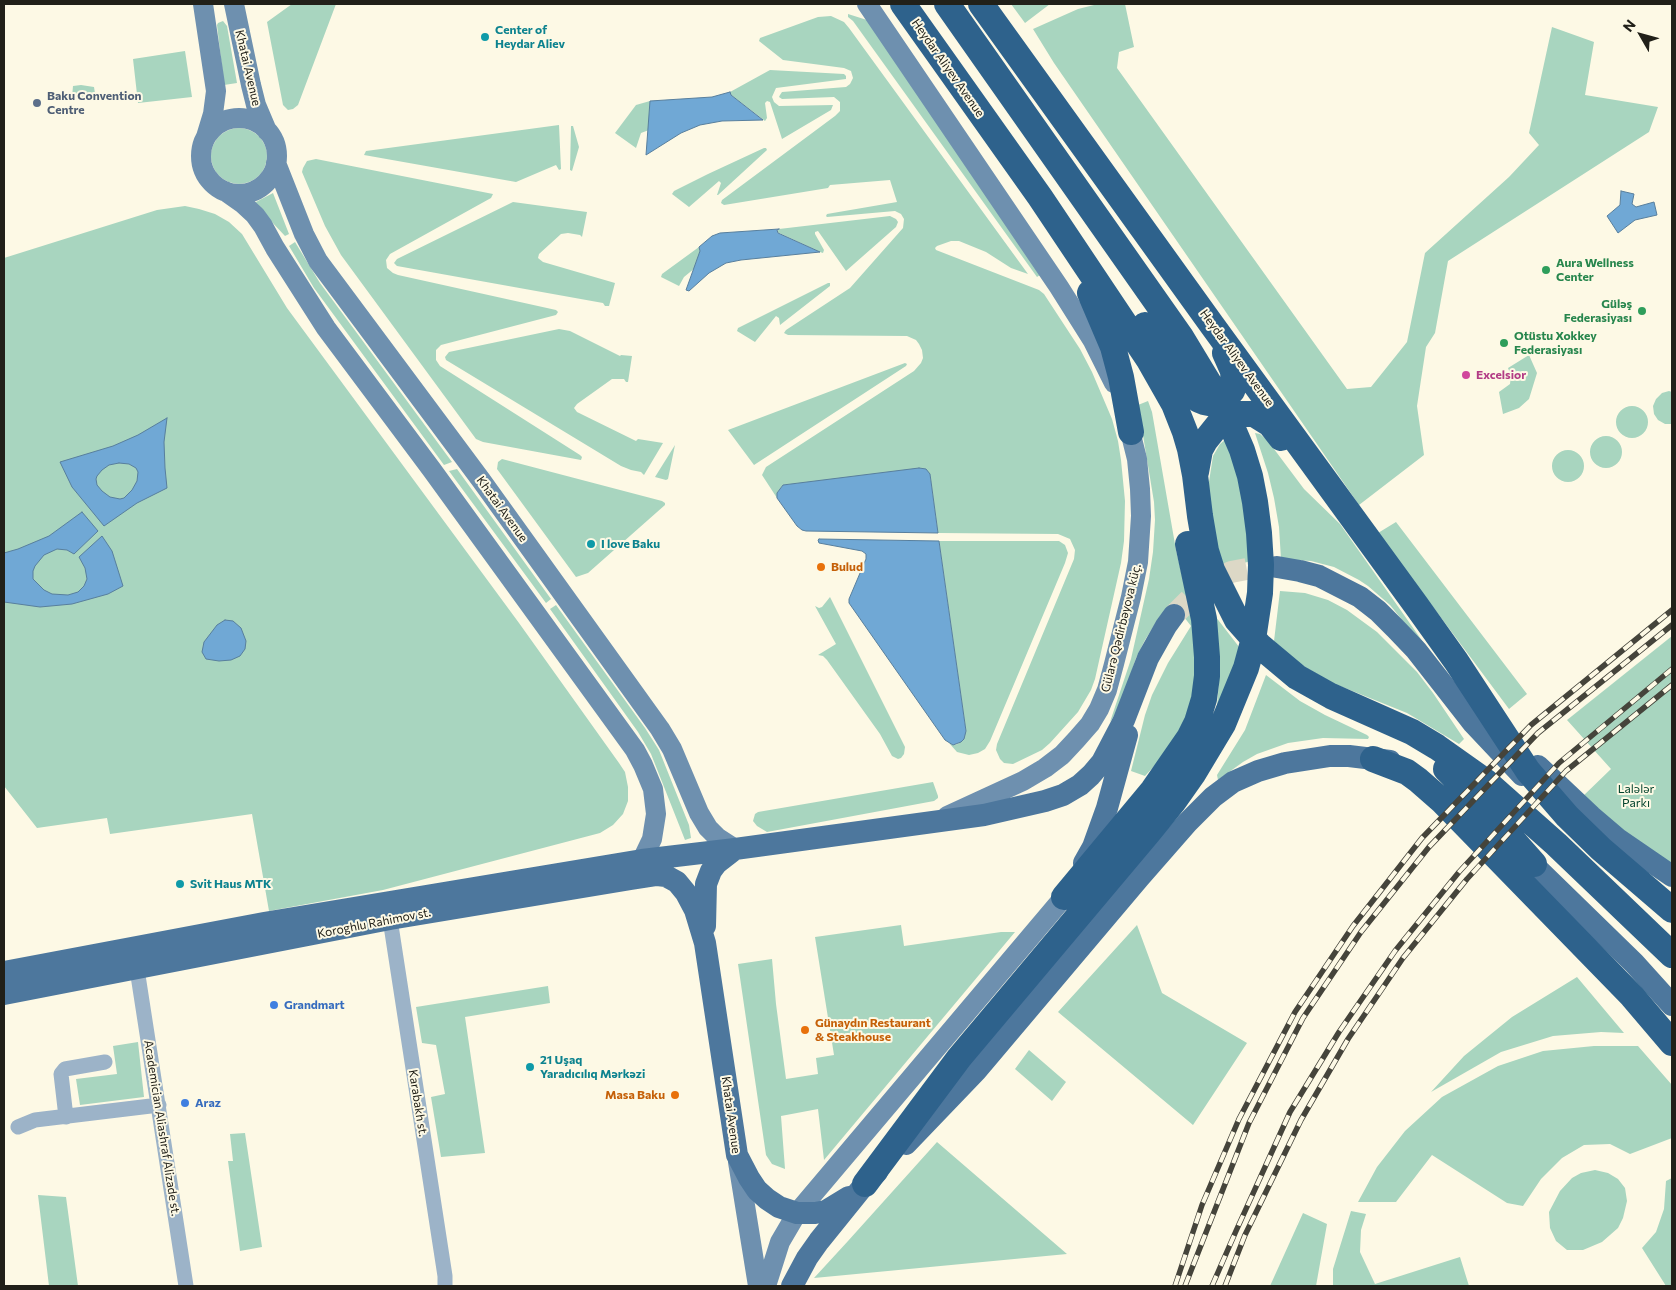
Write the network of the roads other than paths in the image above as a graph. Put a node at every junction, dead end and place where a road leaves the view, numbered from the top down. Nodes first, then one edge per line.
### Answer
1 (866, 4) edge
2 (903, 4) edge
3 (947, 4) edge
4 (981, 4) edge
5 (234, 5) edge
6 (204, 8) edge
7 (267, 131) junction
8 (205, 140) junction
9 (276, 162) junction
10 (225, 191) junction
11 (1040, 197) junction
12 (1212, 325) junction
13 (1161, 380) junction
14 (1131, 432) junction
15 (1195, 475) junction
16 (1346, 508) junction
17 (1277, 567) tunnel mouth
18 (1174, 615) tunnel mouth
19 (1142, 671) junction
20 (1367, 712) junction
21 (1490, 714) junction
22 (1373, 758) junction
23 (1153, 790) junction
24 (1566, 816) junction
25 (932, 822) junction
26 (1187, 823) junction
27 (735, 849) junction
28 (642, 860) junction
29 (1534, 864) junction
30 (1672, 876) edge
31 (1064, 896) junction
32 (1672, 910) edge
33 (390, 920) junction
34 (705, 943) junction
35 (1672, 955) edge
36 (1634, 963) junction
37 (137, 969) junction
38 (4, 972) edge
39 (4, 994) edge
40 (1672, 996) edge
41 (1672, 1005) edge
42 (1672, 1043) edge
43 (104, 1062) dead end
44 (159, 1105) junction
45 (66, 1116) junction
46 (18, 1127) dead end
47 (736, 1155) junction
48 (865, 1184) junction
49 (797, 1213) junction
50 (186, 1286) edge
51 (445, 1286) edge
52 (758, 1286) edge
53 (766, 1286) edge
54 (792, 1286) edge

1 - 14 street, Gülarə Qədirbəyova küç.
2 - 11 highway, Heydar Aliyev Avenue
3 - 48 highway
4 - 12 highway, Heydar Aliyev Avenue
5 - 6 street
5 - 7 street, Khatai Avenue
6 - 8 street
7 - 8 street
7 - 9 street
8 - 10 street
9 - 10 street
9 - 27 street, Khatai Avenue
10 - 28 street
11 - 12 highway
11 - 13 highway, Heydar Aliyev Avenue
11 - 14 highway
12 - 16 highway, Heydar Aliyev Avenue
13 - 15 highway, Heydar Aliyev Avenue
13 - 23 highway
14 - 25 street, Gülarə Qədirbəyova küç.
15 - 16 highway
15 - 20 highway
16 - 21 highway, Heydar Aliyev Avenue
17 - 24 main road
18 - 19 main road, Gülarə Qədirbəyova küç.
19 - 25 main road, Gülarə Qədirbəyova küç.
19 - 31 main road
20 - 29 highway
20 - 35 highway
21 - 24 highway, Heydar Aliyev Avenue
21 - 30 main road
22 - 26 main road
22 - 29 main road
22 - 42 highway
23 - 26 main road
23 - 31 highway
24 - 32 highway, Heydar Aliyev Avenue
25 - 27 main road, Gülarə Qədirbəyova küç.
26 - 48 main road
27 - 28 main road, Koroghlu Rahimov st.
27 - 34 main road
28 - 38 main road, Koroghlu Rahimov st.
29 - 36 main road
31 - 49 street
33 - 34 main road, Koroghlu Rahimov st.
33 - 37 main road, Koroghlu Rahimov st.
33 - 51 street, Karabakh st.
34 - 47 main road, Khatai Avenue
36 - 40 main road
36 - 41 main road
37 - 39 main road, Koroghlu Rahimov st.
37 - 44 street, Academician Aliashraf Alizade st.
43 - 45 street
44 - 45 street
44 - 50 street, Academician Aliashraf Alizade st.
45 - 46 street
47 - 49 main road
47 - 52 street, Khatai Avenue
48 - 49 main road
48 - 54 main road
49 - 53 street

